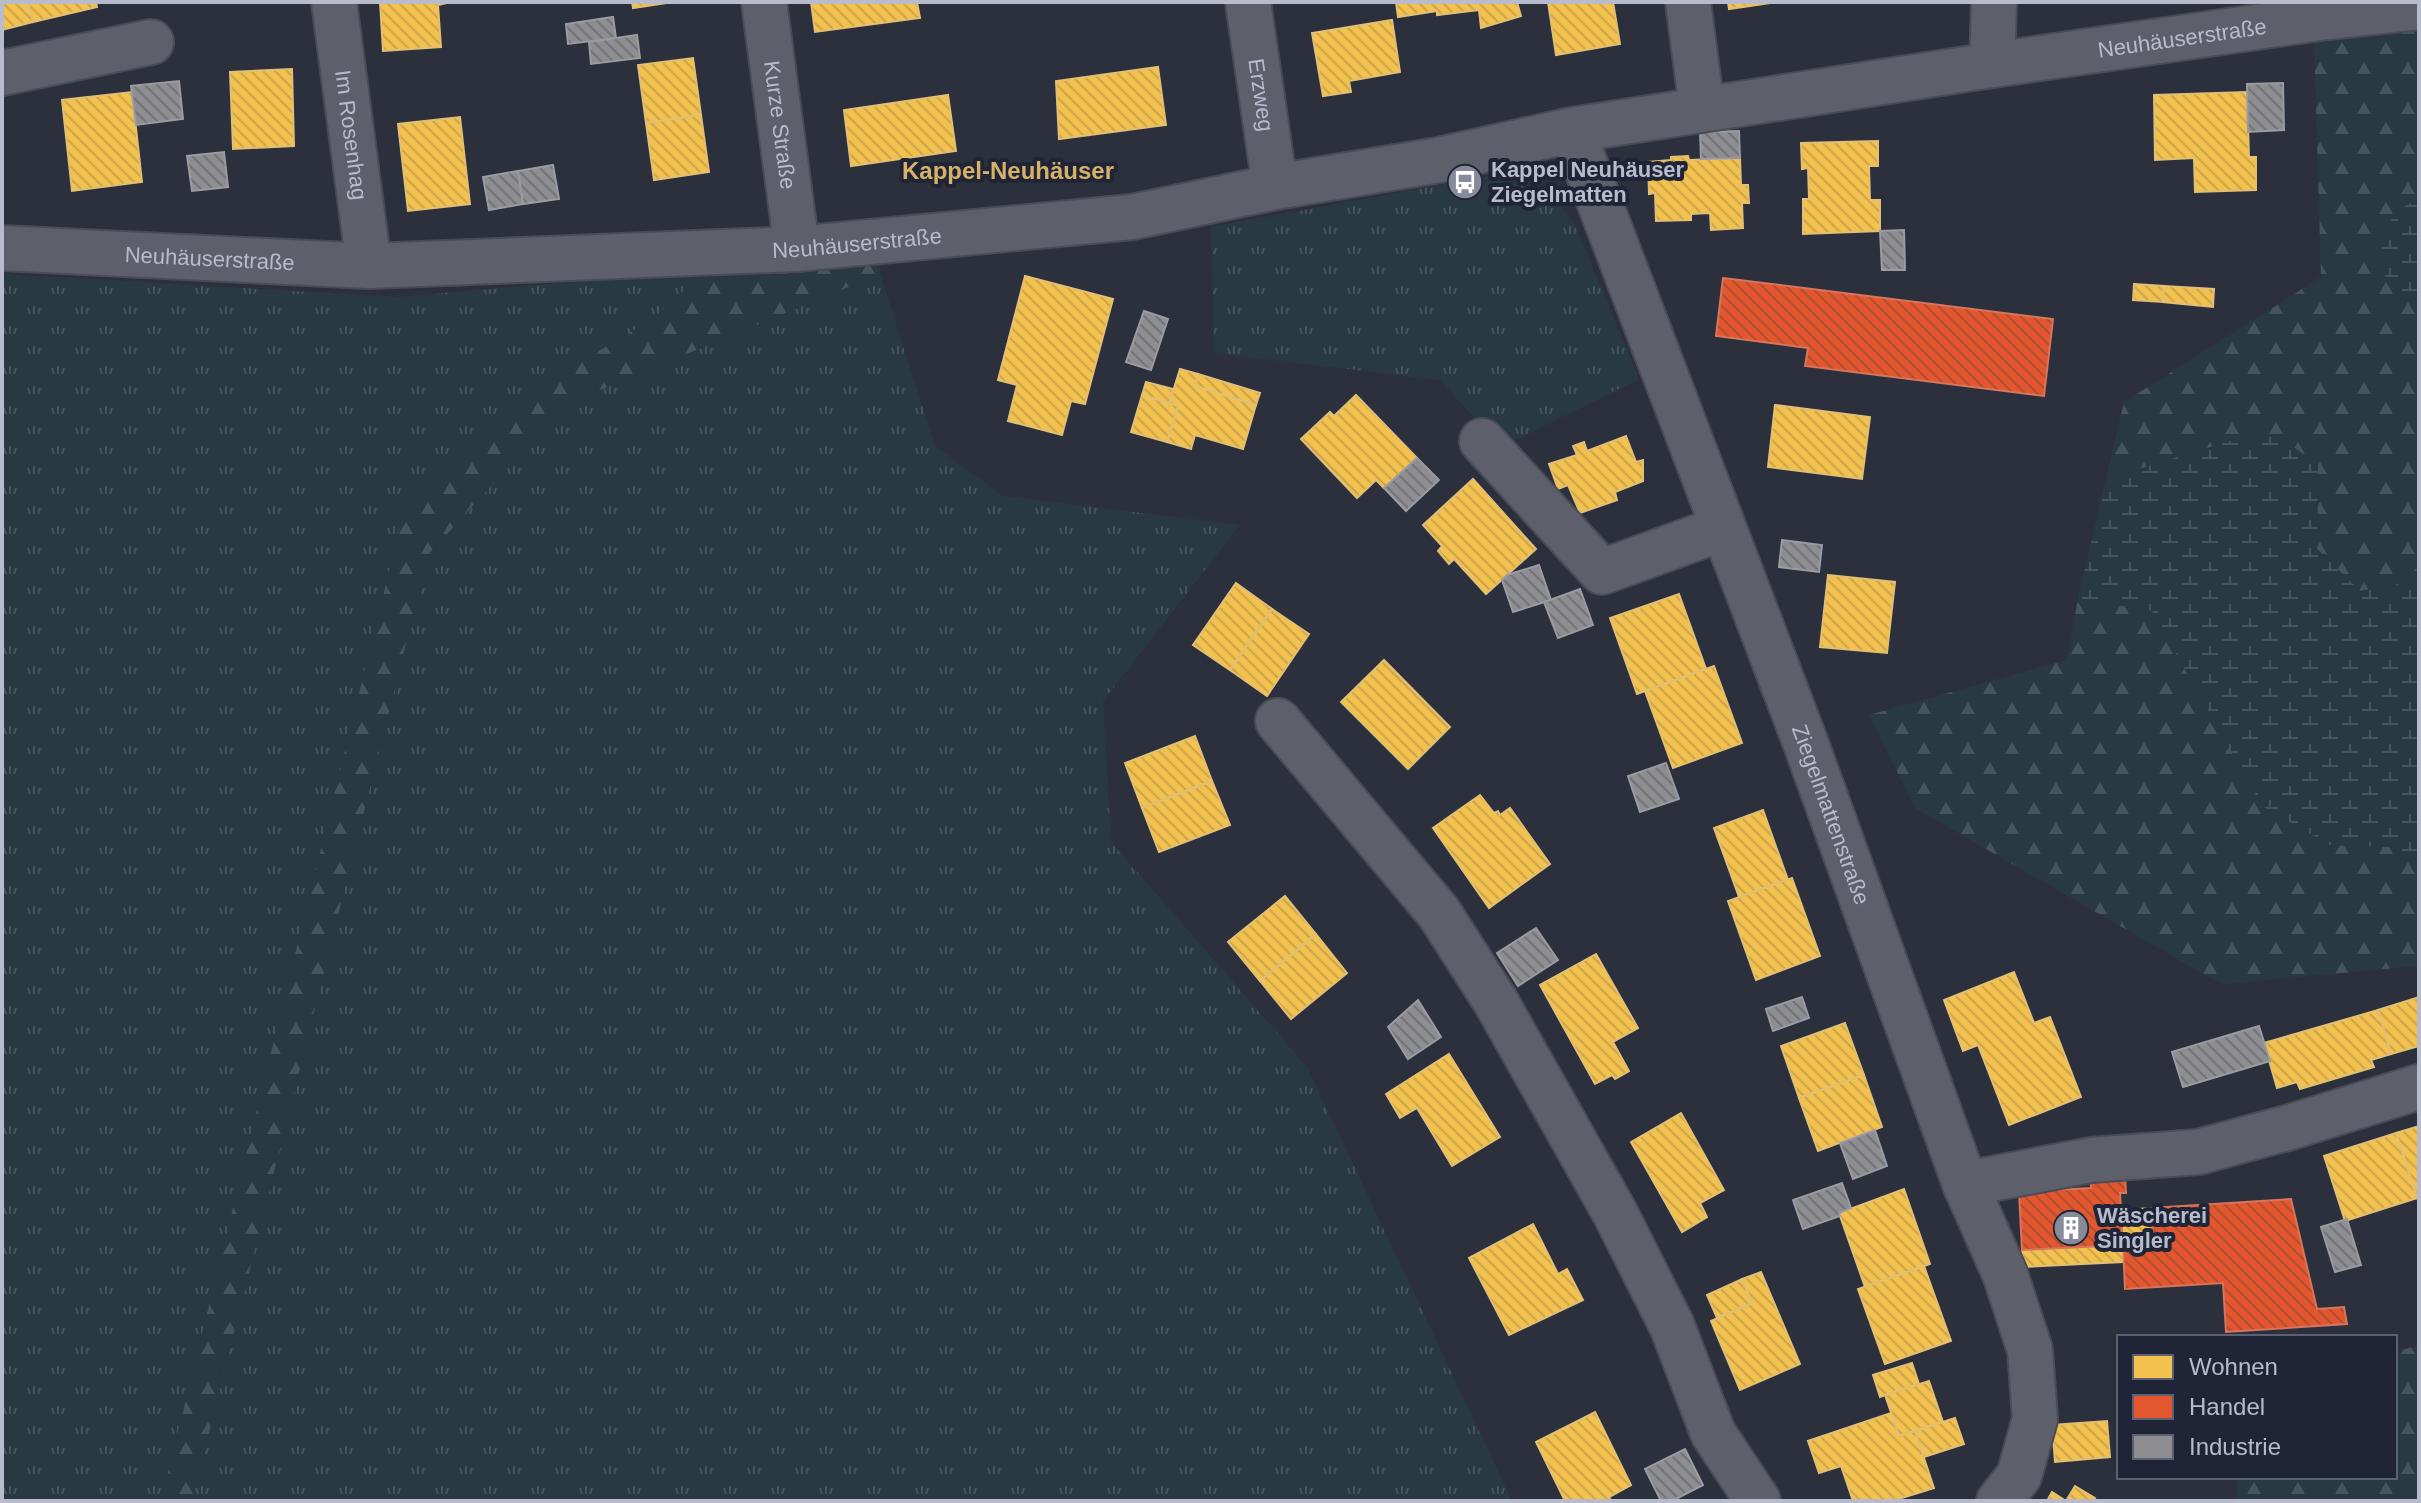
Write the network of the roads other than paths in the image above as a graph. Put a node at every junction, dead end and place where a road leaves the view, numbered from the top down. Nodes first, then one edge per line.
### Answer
1 (334, 2) edge
2 (764, 2) edge
3 (1248, 2) edge
4 (1688, 2) edge
5 (1994, 2) edge
6 (2419, 7) edge
7 (151, 42) dead end
8 (1992, 65) junction
9 (2, 73) edge
10 (1702, 109) junction
11 (1572, 130) junction
12 (1275, 187) junction
13 (2, 248) edge
14 (797, 249) junction
15 (369, 266) junction
16 (1482, 441) dead end
17 (1723, 528) junction
18 (1278, 721) dead end
19 (2419, 1087) edge
20 (1965, 1184) junction
21 (1758, 1501) edge
22 (1999, 1501) edge

1 - 15 street, Im Rosenhag
2 - 14 street, Kurze Straße
3 - 12 street, Erzweg
4 - 10 street
5 - 8 street
6 - 8 street, Neuhäuserstraße
7 - 9 street
8 - 10 street, Neuhäuserstraße
10 - 11 street, Neuhäuserstraße
11 - 12 street, Neuhäuserstraße
11 - 17 street, Ziegelmattenstraße
12 - 14 street, Neuhäuserstraße
13 - 15 street, Neuhäuserstraße
14 - 15 street, Neuhäuserstraße
16 - 17 street
17 - 20 street, Ziegelmattenstraße
18 - 21 street
19 - 20 street
20 - 22 street, Ziegelmattenstraße

